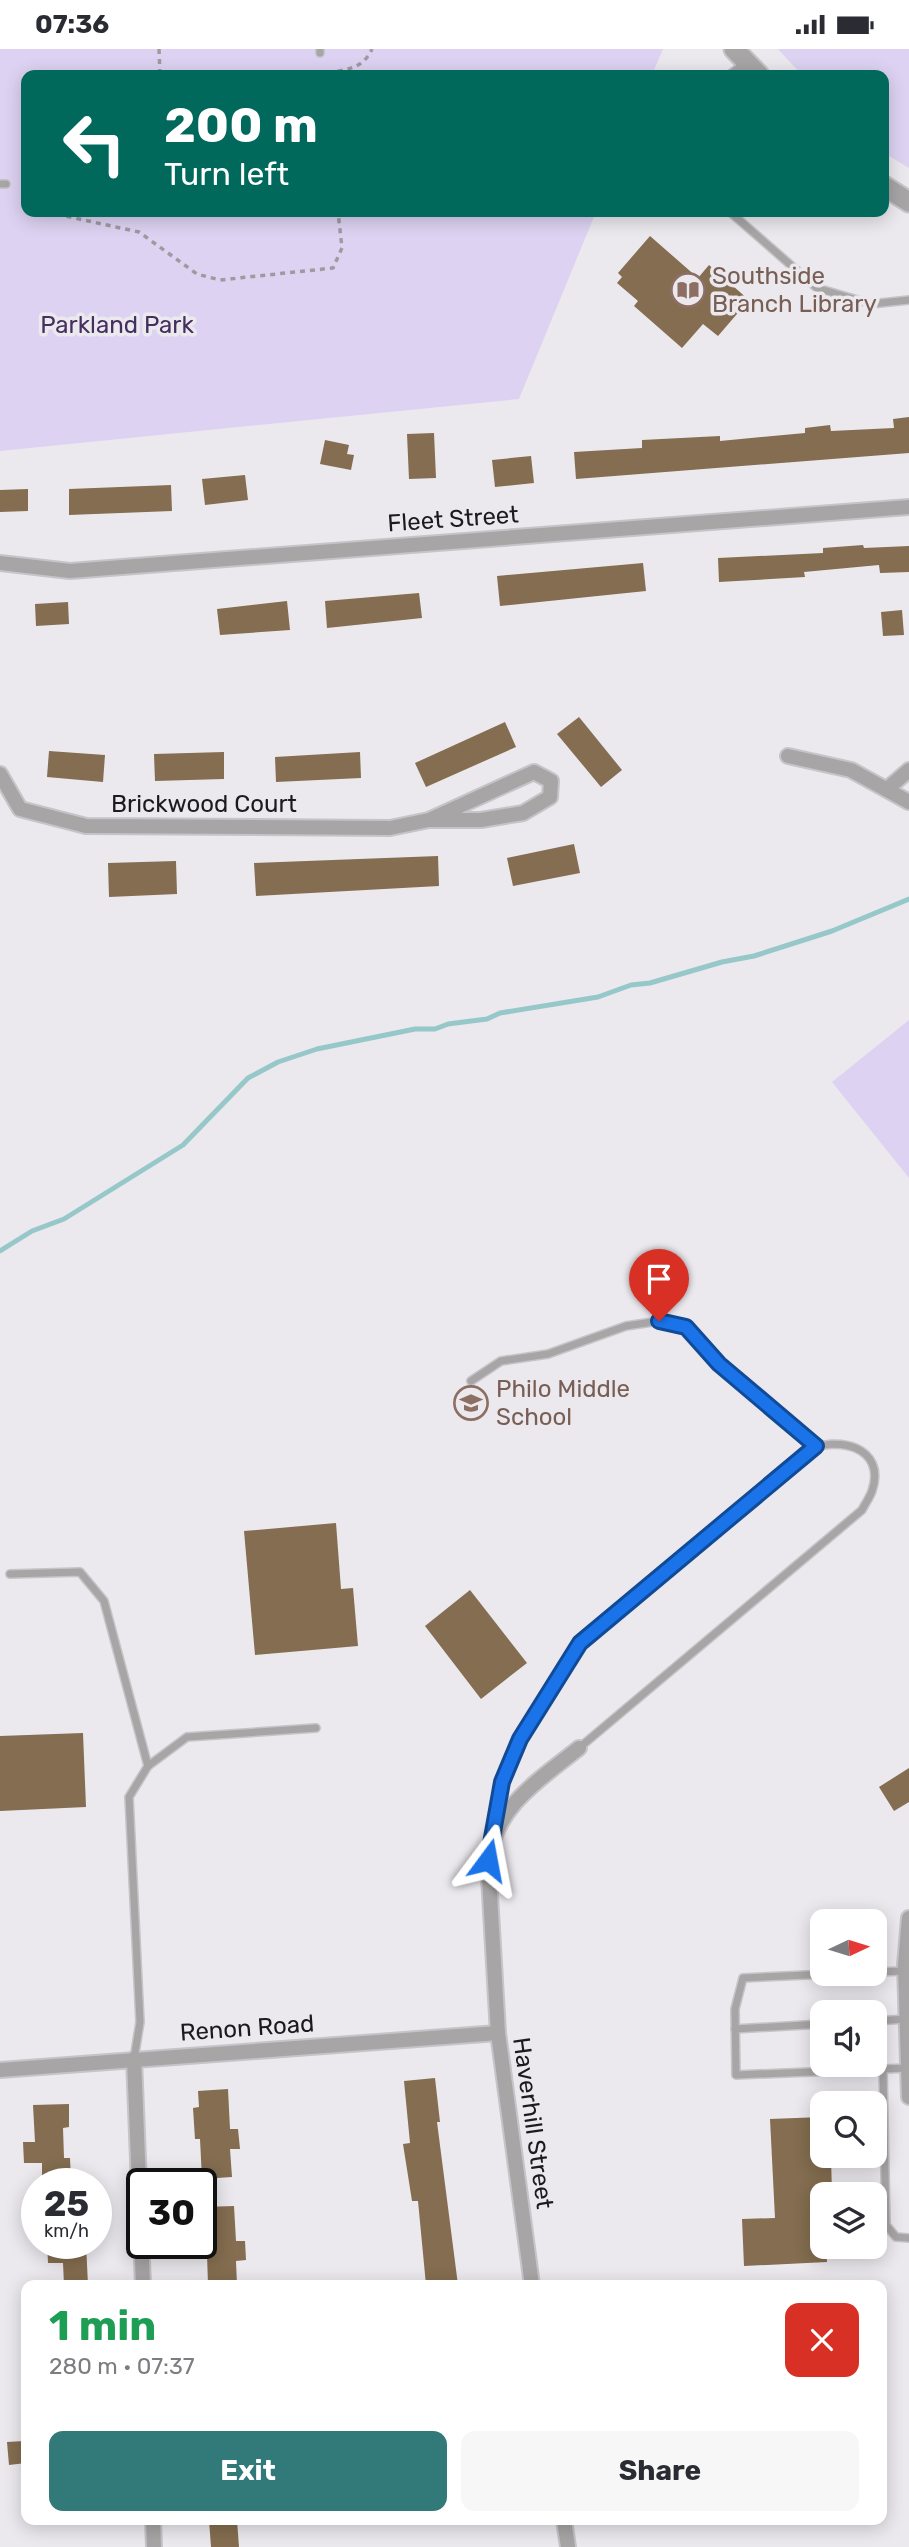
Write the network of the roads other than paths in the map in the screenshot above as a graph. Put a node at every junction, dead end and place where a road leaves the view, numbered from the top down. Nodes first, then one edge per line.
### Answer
1 (889, 189) edge
2 (909, 202) edge
3 (736, 217) edge
4 (909, 300) edge
5 (909, 507) edge
6 (0, 563) edge
7 (788, 756) dead end
8 (909, 770) edge
9 (0, 774) edge
10 (887, 789) junction
11 (909, 802) edge
12 (429, 820) junction
13 (471, 1381) dead end
14 (816, 1446) junction
15 (10, 1574) dead end
16 (316, 1728) dead end
17 (579, 1748) joint
18 (148, 1766) junction
19 (496, 1828) junction
20 (909, 1918) edge
21 (905, 1971) junction
22 (887, 1972) edge
23 (810, 1975) edge
24 (906, 2019) junction
25 (887, 2020) edge
26 (810, 2025) edge
27 (735, 2029) junction
28 (498, 2033) junction
29 (134, 2059) junction
30 (908, 2068) edge
31 (887, 2069) edge
32 (0, 2070) edge
33 (810, 2072) edge
34 (883, 2077) edge
35 (909, 2097) edge
36 (909, 2238) edge
37 (143, 2280) edge
38 (531, 2280) edge
39 (153, 2525) edge
40 (565, 2525) edge
41 (154, 2547) edge
42 (568, 2547) edge

1 - 2 street
3 - 4 lane
5 - 6 street, Fleet Street
7 - 10 street
8 - 10 street
9 - 12 street, Brickwood Court
10 - 11 street
12 - 12 street, Brickwood Court
13 - 14 lane
14 - 17 lane
14 - 19 lane
15 - 18 lane
16 - 18 lane
17 - 19 street
18 - 29 lane
19 - 28 street, Haverhill Street
20 - 21 street
21 - 22 lane
21 - 24 street
23 - 27 lane
24 - 25 lane
24 - 30 street
26 - 27 lane
27 - 33 lane
28 - 29 street, Renon Road
28 - 38 street, Haverhill Street
29 - 32 street, Renon Road
29 - 37 street
30 - 31 lane
30 - 35 street
34 - 36 lane
39 - 41 street
40 - 42 street

